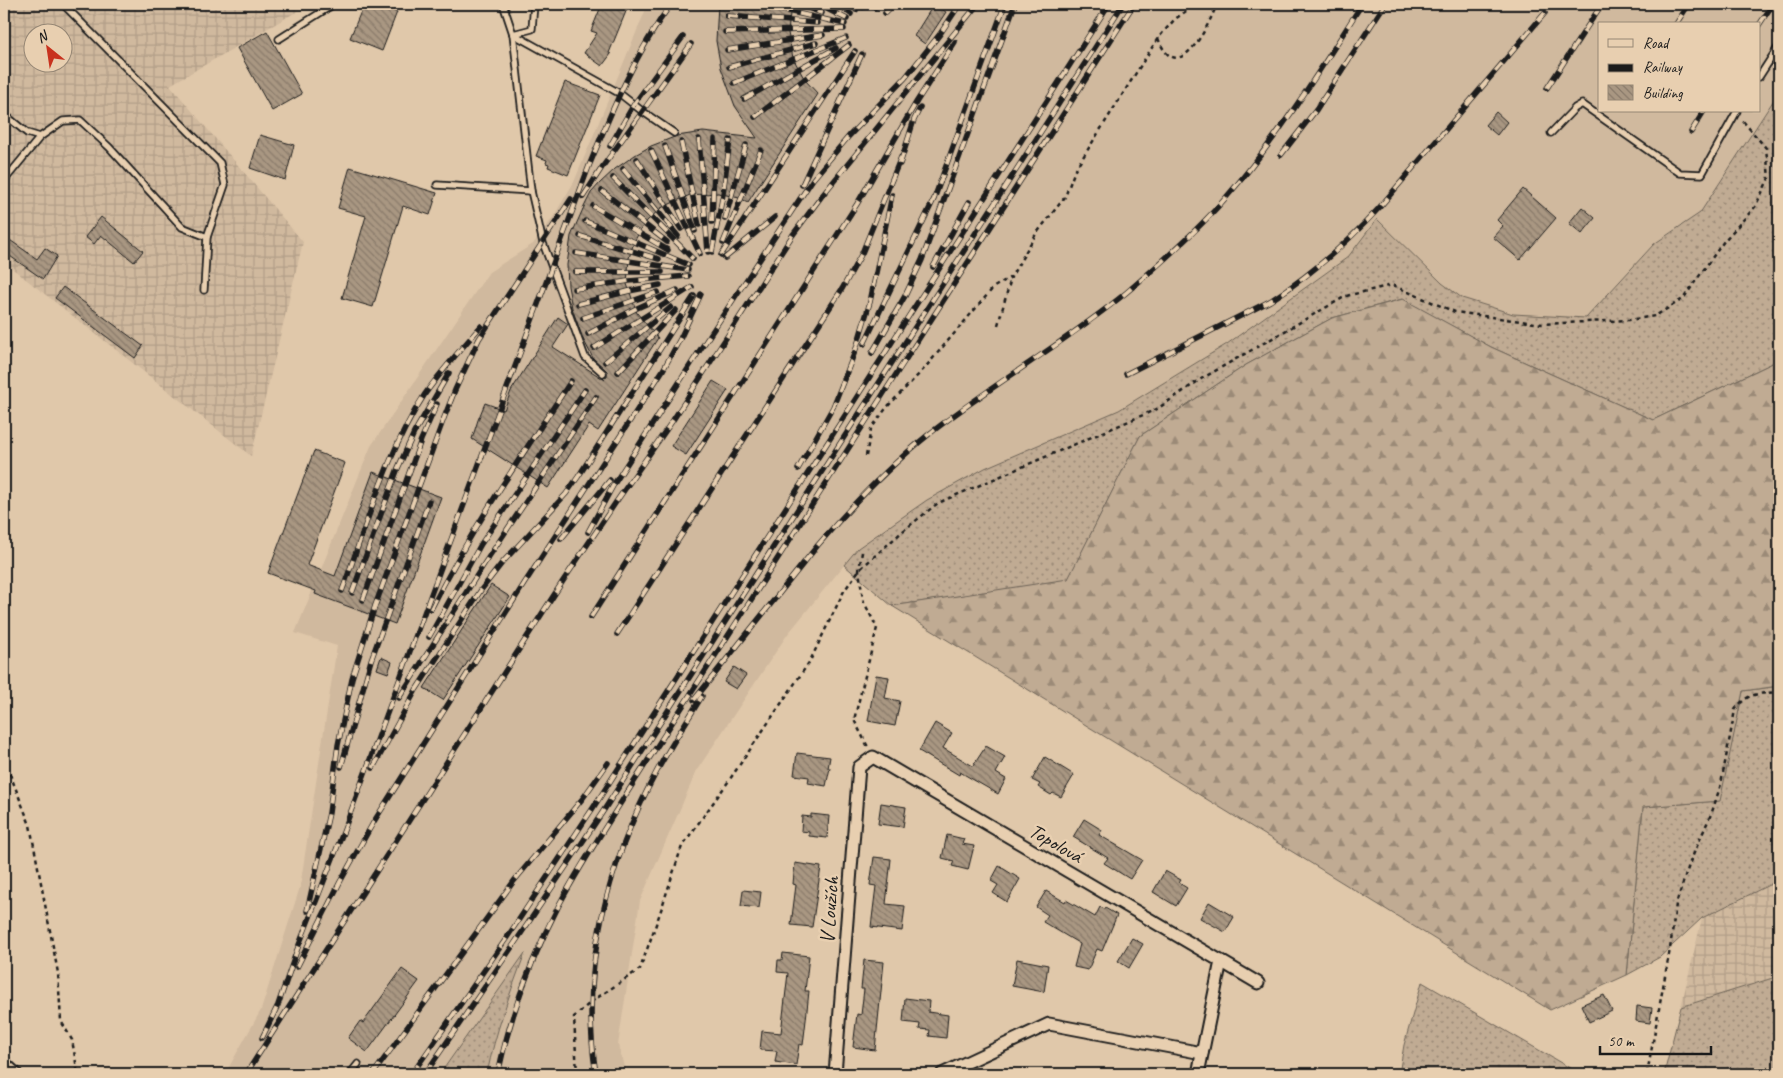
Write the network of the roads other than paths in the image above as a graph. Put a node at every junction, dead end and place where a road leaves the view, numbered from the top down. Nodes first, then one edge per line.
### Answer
1 (63, 4) edge
2 (334, 4) edge
3 (503, 4) edge
4 (534, 4) edge
5 (513, 34) junction
6 (279, 39) dead end
7 (1779, 46) edge
8 (1760, 75) edge
9 (1737, 112) edge
10 (4, 114) edge
11 (674, 133) dead end
12 (1551, 133) dead end
13 (40, 137) junction
14 (4, 181) edge
15 (436, 186) dead end
16 (531, 191) junction
17 (207, 237) junction
18 (204, 290) dead end
19 (603, 373) dead end
20 (872, 757) joint
21 (1221, 962) junction
22 (1258, 983) dead end
23 (1202, 1053) junction
24 (4, 1064) edge
25 (358, 1064) dead end
26 (16, 1074) edge
27 (350, 1074) edge
28 (835, 1074) edge
29 (942, 1074) edge
30 (1198, 1074) edge

1 - 17 lane
2 - 6 lane
3 - 5 lane
4 - 5 lane
5 - 11 lane
5 - 16 lane
7 - 8 lane
9 - 12 lane
10 - 13 lane
13 - 14 lane
13 - 17 lane
15 - 16 lane
16 - 19 lane
17 - 18 lane
20 - 21 street, Topolová
20 - 28 street, V Loužích
21 - 22 street, Topolová
21 - 23 street
23 - 29 street
23 - 30 street
24 - 26 street
25 - 27 lane

